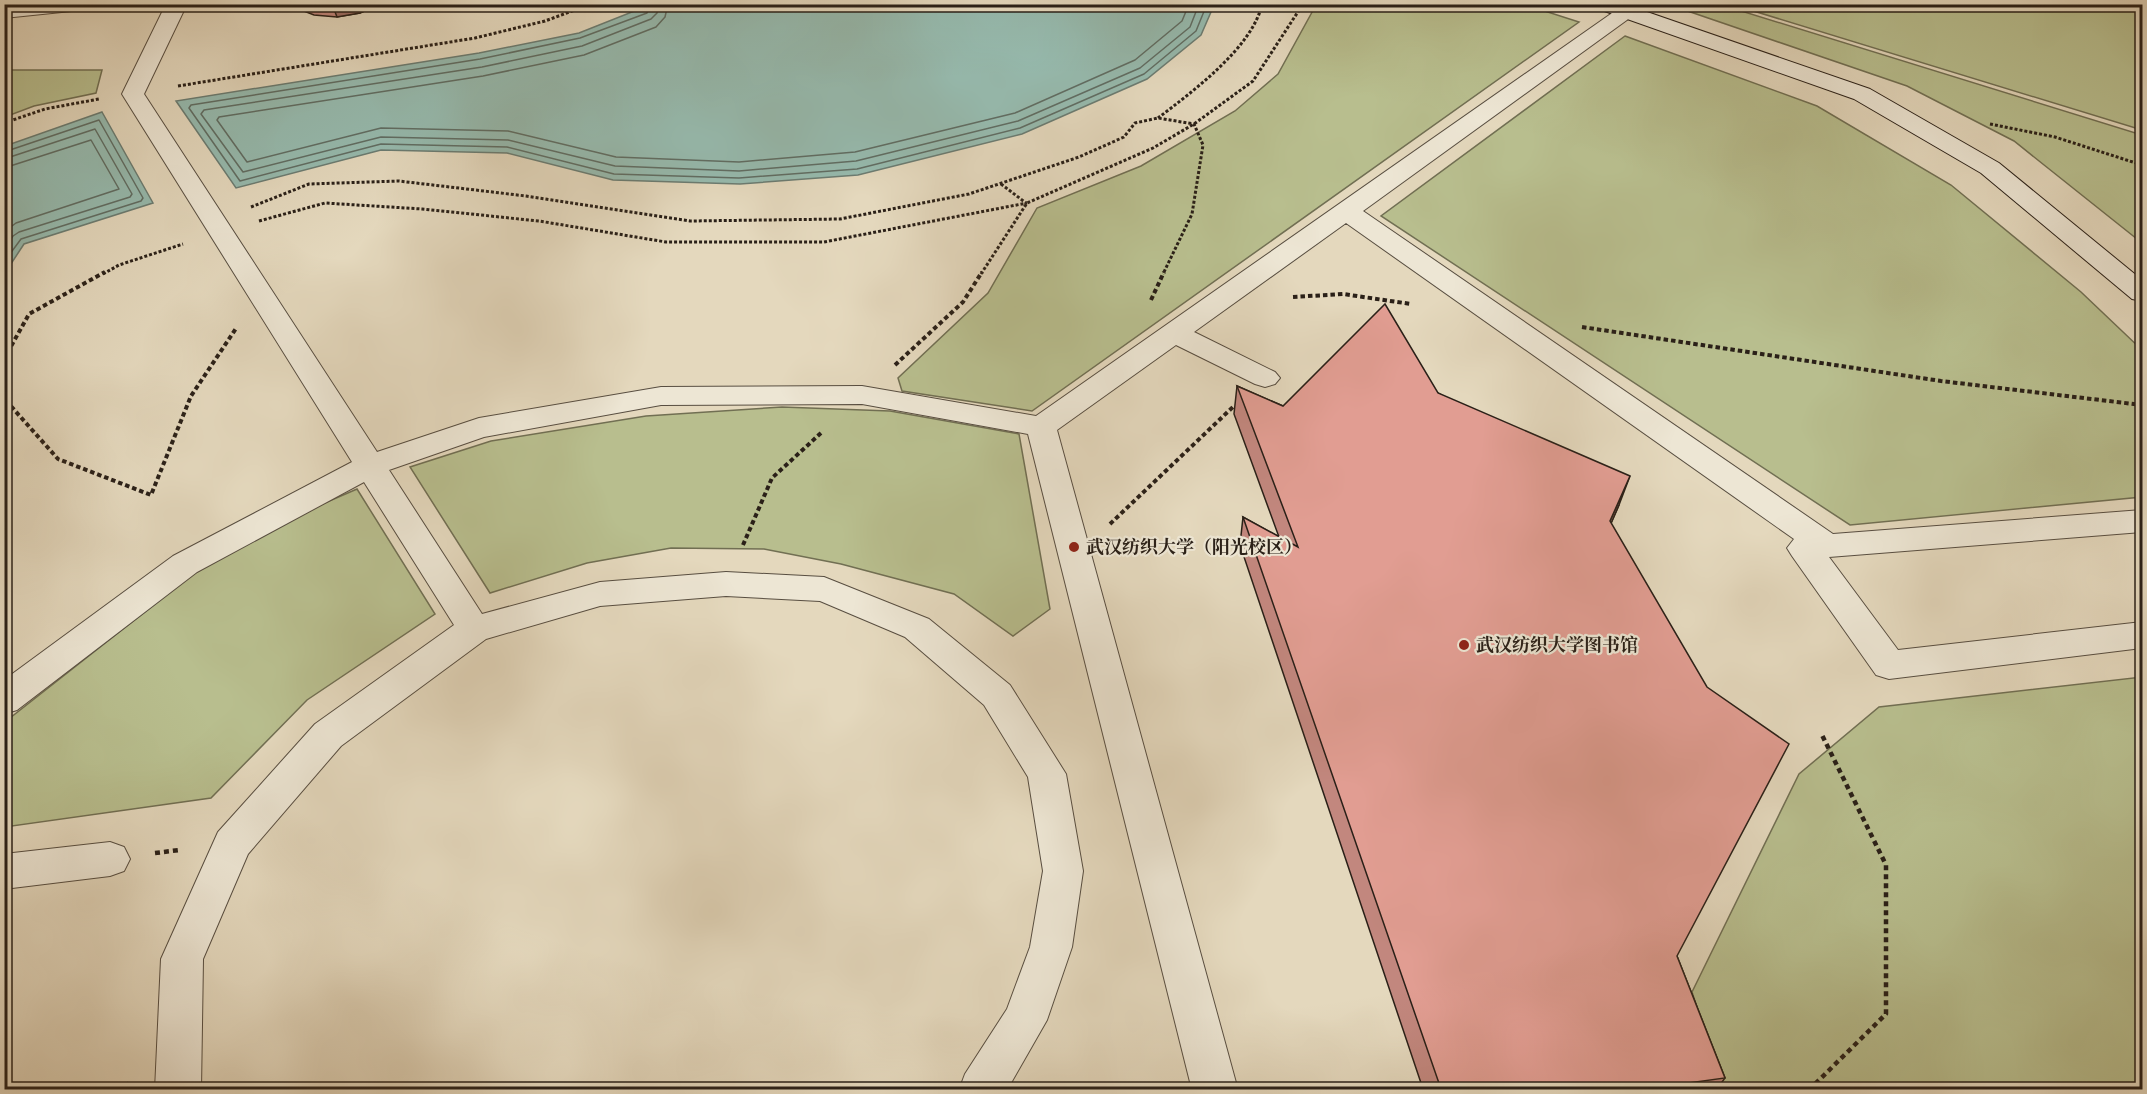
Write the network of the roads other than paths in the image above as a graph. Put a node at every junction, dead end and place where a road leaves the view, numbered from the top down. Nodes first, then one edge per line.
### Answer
1 (81, 4) edge
2 (177, 4) edge
3 (1623, 7) edge
4 (4, 12) edge
5 (1347, 212) junction
6 (2142, 293) edge
7 (1174, 333) junction
8 (1265, 378) dead end
9 (1041, 427) junction
10 (370, 466) junction
11 (2142, 521) edge
12 (1827, 546) junction
13 (474, 629) junction
14 (2142, 635) edge
15 (4, 700) edge
16 (110, 859) road end
17 (4, 872) edge
18 (178, 1089) edge
19 (981, 1089) edge
20 (1215, 1089) edge

1 - 4 street
2 - 10 street
3 - 5 street
3 - 6 street
5 - 7 street
5 - 12 street
7 - 8 street
7 - 9 street
9 - 10 street
9 - 20 street
10 - 13 street
10 - 15 street
11 - 12 street
12 - 14 street
13 - 18 street
13 - 19 street
16 - 17 street

